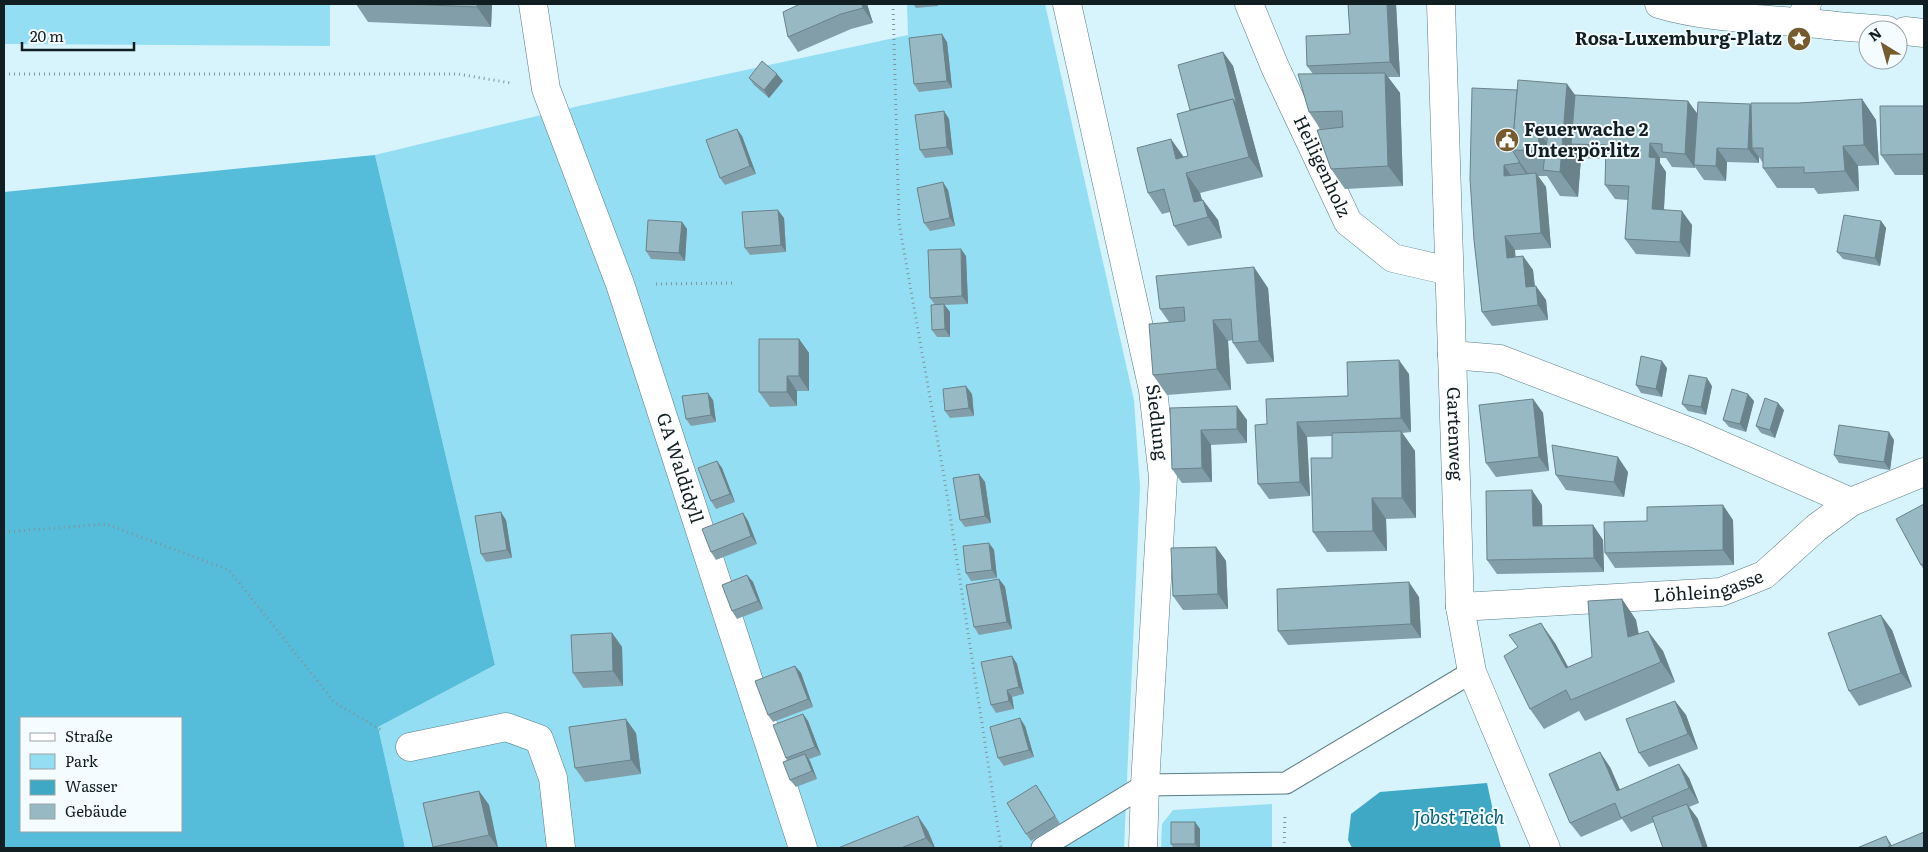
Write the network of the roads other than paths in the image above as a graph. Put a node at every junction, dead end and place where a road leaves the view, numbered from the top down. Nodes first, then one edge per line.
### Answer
1 (533, 4) edge
2 (1066, 4) edge
3 (1249, 4) edge
4 (1441, 4) edge
5 (1659, 4) edge
6 (1804, 13) edge
7 (1858, 28) edge
8 (1449, 271) junction
9 (1452, 354) junction
10 (1924, 472) edge
11 (1851, 502) junction
12 (1460, 607) junction
13 (1472, 672) junction
14 (410, 747) road end
15 (1144, 785) junction
16 (561, 848) edge
17 (803, 848) edge
18 (1042, 848) edge
19 (1143, 848) edge
20 (1546, 848) edge

1 - 17 street, GA Waldidyll
2 - 15 street, Siedlung
3 - 8 street, Heiligenholz
4 - 8 street, Gartenweg
5 - 6 street
6 - 7 street
8 - 9 street, Gartenweg
9 - 11 street
9 - 12 street, Gartenweg
10 - 11 street, Löhleingasse
11 - 12 street, Löhleingasse
12 - 13 street, Gartenweg
13 - 15 lane
13 - 20 street, Gartenweg
14 - 16 street
15 - 18 lane
15 - 19 street, Siedlung

